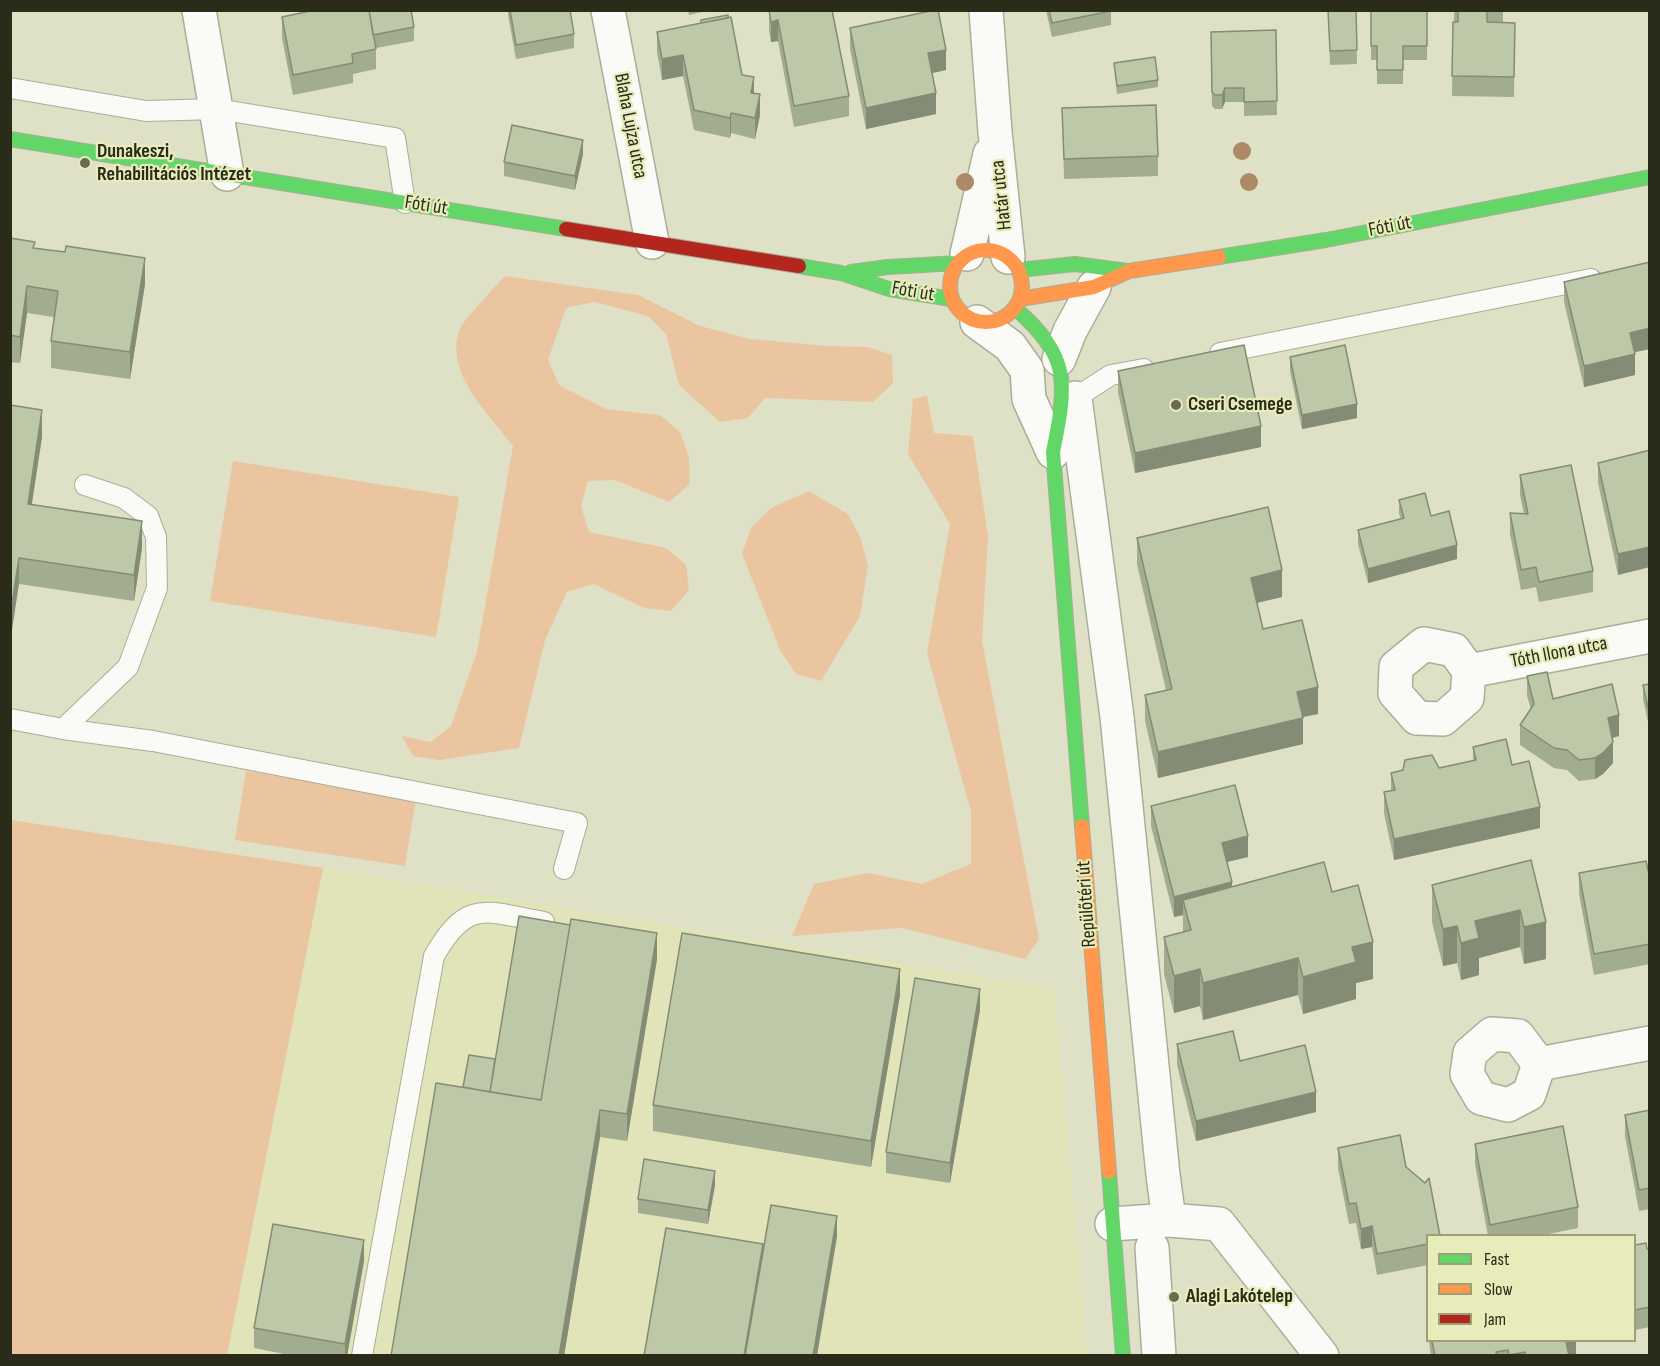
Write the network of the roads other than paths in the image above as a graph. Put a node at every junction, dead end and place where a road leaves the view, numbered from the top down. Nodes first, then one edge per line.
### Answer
1 (200, 10) edge
2 (608, 10) edge
3 (986, 10) edge
4 (10, 88) edge
5 (217, 110) junction
6 (995, 132) junction
7 (10, 139) edge
8 (227, 174) junction
9 (1650, 177) edge
10 (405, 203) junction
11 (652, 243) junction
12 (963, 259) junction
13 (1013, 264) junction
14 (1129, 272) junction
15 (841, 273) junction
16 (1614, 275) edge
17 (1094, 287) junction
18 (951, 299) junction
19 (1018, 303) junction
20 (977, 322) junction
21 (1204, 356) edge
22 (1059, 359) junction
23 (1158, 366) edge
24 (1075, 398) joint
25 (1053, 452) junction
26 (85, 485) dead end
27 (1650, 636) edge
28 (1469, 671) dead end
29 (10, 719) edge
30 (63, 729) junction
31 (564, 869) dead end
32 (558, 924) edge
33 (1650, 1043) edge
34 (1539, 1064) dead end
35 (1169, 1220) junction
36 (1112, 1224) junction
37 (1152, 1248) joint
38 (362, 1356) edge
39 (1123, 1356) edge
40 (1159, 1356) edge
41 (1322, 1356) edge

1 - 5 street
2 - 11 street, Blaha Lujza utca
3 - 6 street, Határ utca
4 - 5 lane
5 - 8 street
5 - 10 lane
6 - 12 street, Határ utca
6 - 13 street, Határ utca
7 - 8 main road, Fóti út
8 - 10 main road, Fóti út
9 - 14 main road, Fóti út
10 - 11 main road, Fóti út
11 - 15 main road, Fóti út
12 - 13 main road, Fóti út
12 - 15 main road, Fóti út
12 - 18 main road, Fóti út
13 - 14 main road, Fóti út
13 - 19 main road
14 - 17 main road, Fóti út
15 - 18 main road, Fóti út
16 - 21 lane
17 - 19 main road, Fóti út
17 - 22 street, Repülőtéri út
18 - 20 main road, Fóti út
19 - 20 main road, Fóti út
19 - 22 main road, Repülőtéri út
20 - 25 street, Repülőtéri út
22 - 25 main road, Repülőtéri út
23 - 24 lane
24 - 35 street
25 - 36 main road, Repülőtéri út
26 - 30 lane
27 - 28 street, Tóth Ilona utca
29 - 30 lane
30 - 31 lane
32 - 38 lane
33 - 34 street
35 - 36 street
35 - 37 lane
35 - 41 street
36 - 39 main road, Repülőtéri út
37 - 40 street

